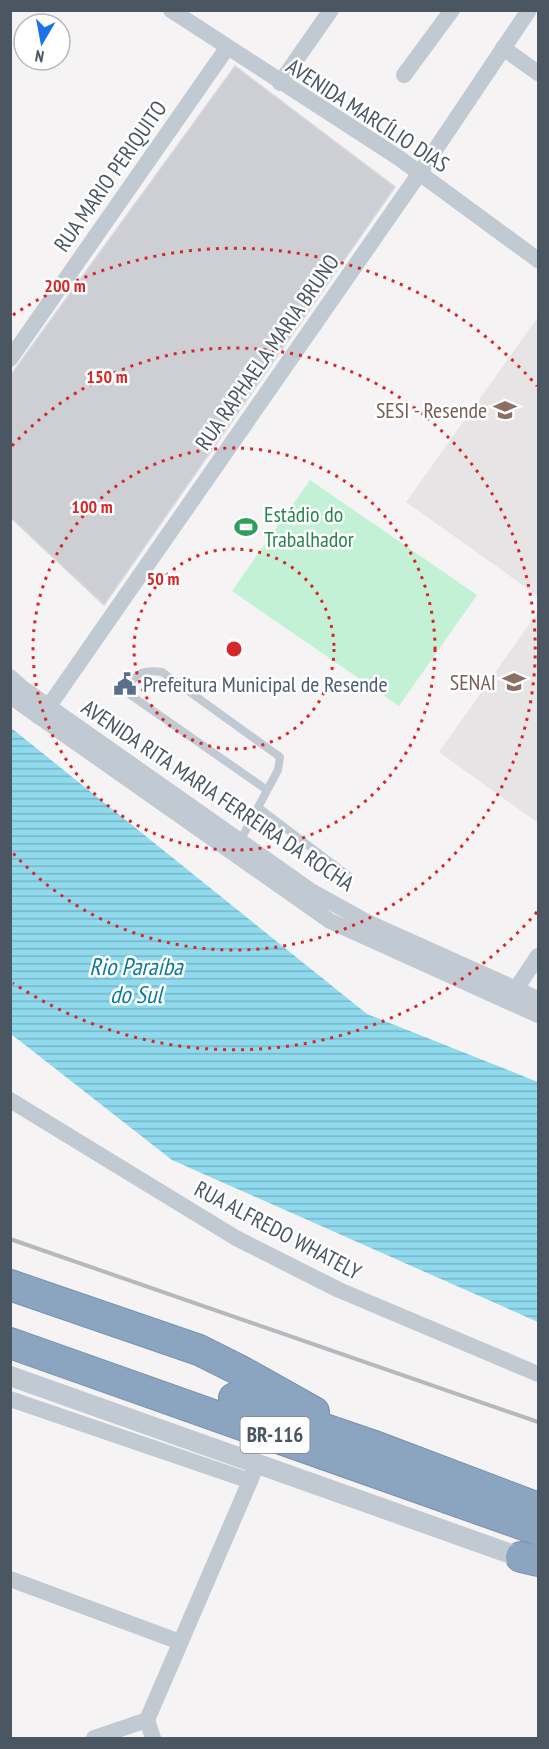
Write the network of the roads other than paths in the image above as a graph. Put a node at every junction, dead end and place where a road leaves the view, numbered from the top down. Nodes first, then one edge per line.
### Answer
1 (171, 10) edge
2 (331, 10) edge
3 (452, 10) edge
4 (529, 10) edge
5 (227, 48) junction
6 (503, 48) junction
7 (538, 73) edge
8 (404, 75) dead end
9 (280, 83) junction
10 (419, 174) junction
11 (538, 260) edge
12 (10, 359) edge
13 (10, 677) edge
14 (10, 696) edge
15 (44, 711) junction
16 (267, 790) junction
17 (259, 808) junction
18 (240, 841) junction
19 (350, 877) dead end
20 (538, 956) edge
21 (516, 989) junction
22 (538, 999) edge
23 (538, 1015) edge
24 (10, 1100) edge
25 (10, 1285) edge
26 (10, 1323) edge
27 (10, 1343) edge
28 (538, 1374) edge
29 (10, 1376) edge
30 (10, 1399) edge
31 (377, 1447) junction
32 (254, 1472) junction
33 (538, 1508) edge
34 (538, 1530) edge
35 (533, 1560) edge
36 (10, 1580) edge
37 (180, 1642) junction
38 (147, 1720) junction
39 (94, 1738) edge
40 (153, 1738) edge

1 - 5 street, AVENIDA MARCÍLIO DIAS
2 - 9 street
3 - 8 street
4 - 6 street, RUA RAPHAELA MARIA BRUNO
5 - 9 street, AVENIDA MARCÍLIO DIAS
5 - 12 street, RUA MARIO PERIQUITO
6 - 7 street
6 - 10 street, RUA RAPHAELA MARIA BRUNO
9 - 10 street, AVENIDA MARCÍLIO DIAS
10 - 11 street, AVENIDA MARCÍLIO DIAS
10 - 15 street, RUA RAPHAELA MARIA BRUNO
13 - 15 street, AVENIDA RITA MARIA FERREIRA DA ROCHA
14 - 15 street, AVENIDA RITA MARIA FERREIRA DA ROCHA
15 - 18 street, AVENIDA RITA MARIA FERREIRA DA ROCHA
15 - 23 street, AVENIDA RITA MARIA FERREIRA DA ROCHA
16 - 16 lane
16 - 17 lane
17 - 18 lane
17 - 19 lane
18 - 21 street, AVENIDA RITA MARIA FERREIRA DA ROCHA
20 - 21 street
21 - 22 street, AVENIDA RITA MARIA FERREIRA DA ROCHA
24 - 28 street, RUA ALFREDO WHATELY
25 - 31 highway
26 - 31 highway, BR-116
27 - 34 highway, BR-116
29 - 32 street
30 - 32 street
31 - 33 highway, BR-116
32 - 35 street
32 - 37 street
36 - 37 street
37 - 38 street
38 - 39 street
38 - 40 street

